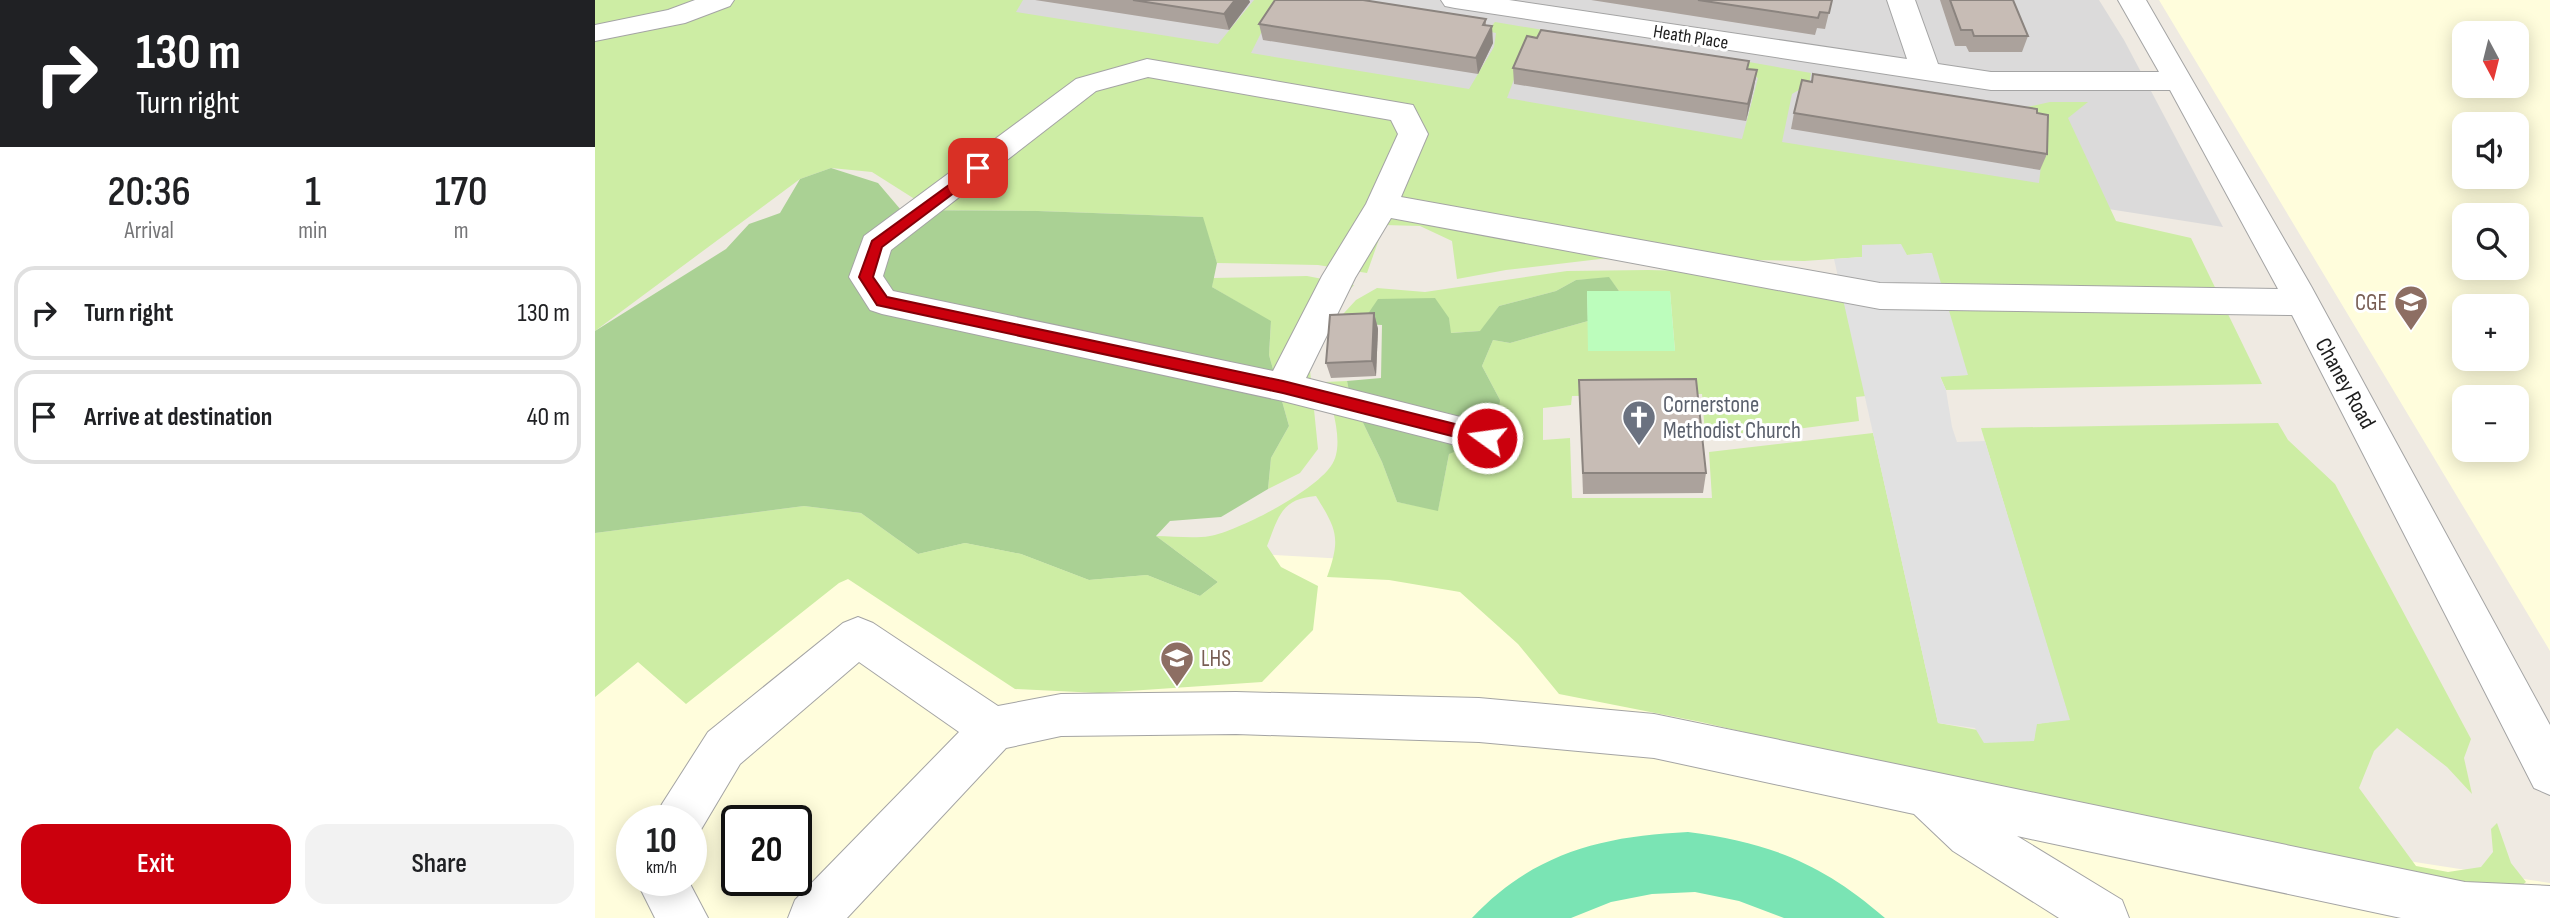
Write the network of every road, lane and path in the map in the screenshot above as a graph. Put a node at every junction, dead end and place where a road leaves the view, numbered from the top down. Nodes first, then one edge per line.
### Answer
1 (720, 0) edge
2 (1455, 0) edge
3 (1901, 0) edge
4 (2132, 0) edge
5 (595, 33) edge
6 (1926, 72) junction
7 (2180, 81) junction
8 (1382, 205) junction
9 (2302, 302) junction
10 (1283, 387) junction
11 (1487, 438) dead end
12 (993, 729) junction
13 (2550, 772) edge
14 (1929, 796) junction
15 (688, 805) edge
16 (670, 896) edge
17 (2550, 911) edge
18 (683, 918) edge
19 (813, 918) edge
20 (2104, 918) edge

1 - 5 street
2 - 6 street, Heath Place
3 - 6 street
4 - 7 street, Chaney Road
6 - 7 street, Heath Place
7 - 9 street, Chaney Road
8 - 9 street
8 - 10 street
8 - 10 street
9 - 13 street, Chaney Road
10 - 11 street
12 - 14 street
12 - 15 street
12 - 19 street
14 - 17 street
14 - 20 street
16 - 18 street

